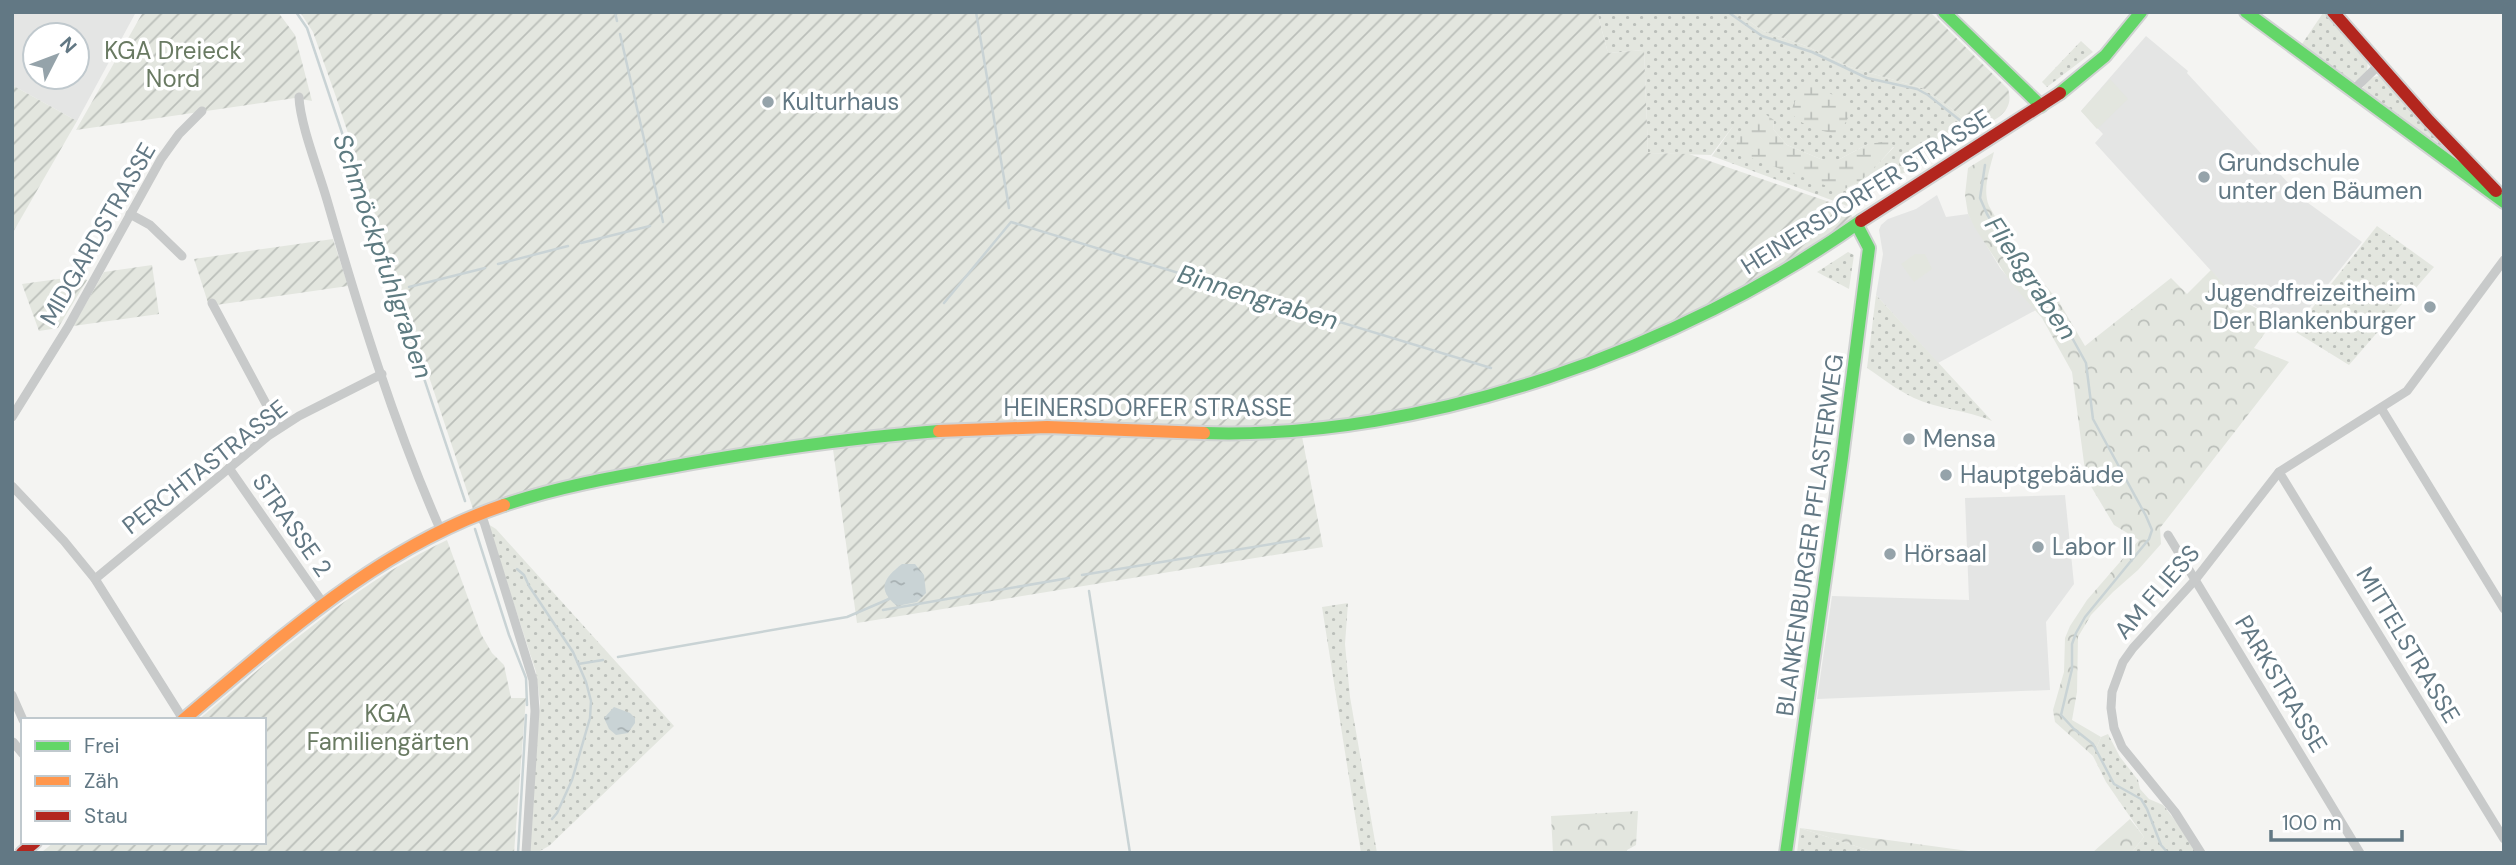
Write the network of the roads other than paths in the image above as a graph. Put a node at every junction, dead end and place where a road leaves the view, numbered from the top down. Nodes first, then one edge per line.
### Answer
1 (1944, 12) edge
2 (2141, 12) edge
3 (2246, 12) edge
4 (2333, 12) edge
5 (2379, 65) junction
6 (2352, 91) junction
7 (299, 97) dead end
8 (2041, 106) junction
9 (202, 111) dead end
10 (2504, 201) edge
11 (130, 214) junction
12 (1857, 225) junction
13 (182, 256) dead end
14 (2504, 260) edge
15 (212, 303) dead end
16 (382, 374) junction
17 (2381, 408) junction
18 (12, 417) edge
19 (279, 428) junction
20 (229, 468) junction
21 (2279, 472) junction
22 (12, 486) edge
23 (478, 514) junction
24 (441, 531) junction
25 (2168, 535) dead end
26 (95, 579) junction
27 (2195, 580) junction
28 (323, 603) junction
29 (2504, 609) edge
30 (12, 695) edge
31 (22, 718) edge
32 (182, 718) edge
33 (185, 718) edge
34 (2504, 839) edge
35 (526, 853) edge
36 (1786, 853) edge
37 (2201, 853) edge
38 (2360, 853) edge

1 - 8 main road
2 - 8 main road, HEINERSDORFER STRASSE
3 - 6 main road
4 - 5 main road
5 - 6 street
5 - 10 main road
6 - 10 main road
7 - 16 street
8 - 12 main road, HEINERSDORFER STRASSE
9 - 11 street, MIDGARDSTRASSE
11 - 13 street
11 - 18 street, MIDGARDSTRASSE
12 - 23 main road, HEINERSDORFER STRASSE
12 - 36 main road, BLANKENBURGER PFLASTERWEG
14 - 17 street
15 - 19 street
16 - 19 street, PERCHTASTRASSE
16 - 24 street
17 - 21 street
17 - 29 street
19 - 20 street, PERCHTASTRASSE
20 - 26 street, PERCHTASTRASSE
20 - 28 street, STRASSE 2
21 - 27 street, AM FLIESS
21 - 34 street, MITTELSTRASSE
22 - 26 street
23 - 24 main road, HEINERSDORFER STRASSE
23 - 35 street
24 - 28 main road, HEINERSDORFER STRASSE
25 - 27 street, PARKSTRASSE
26 - 32 street
27 - 37 street, AM FLIESS
27 - 38 street, PARKSTRASSE
28 - 33 main road, HEINERSDORFER STRASSE
30 - 31 street

